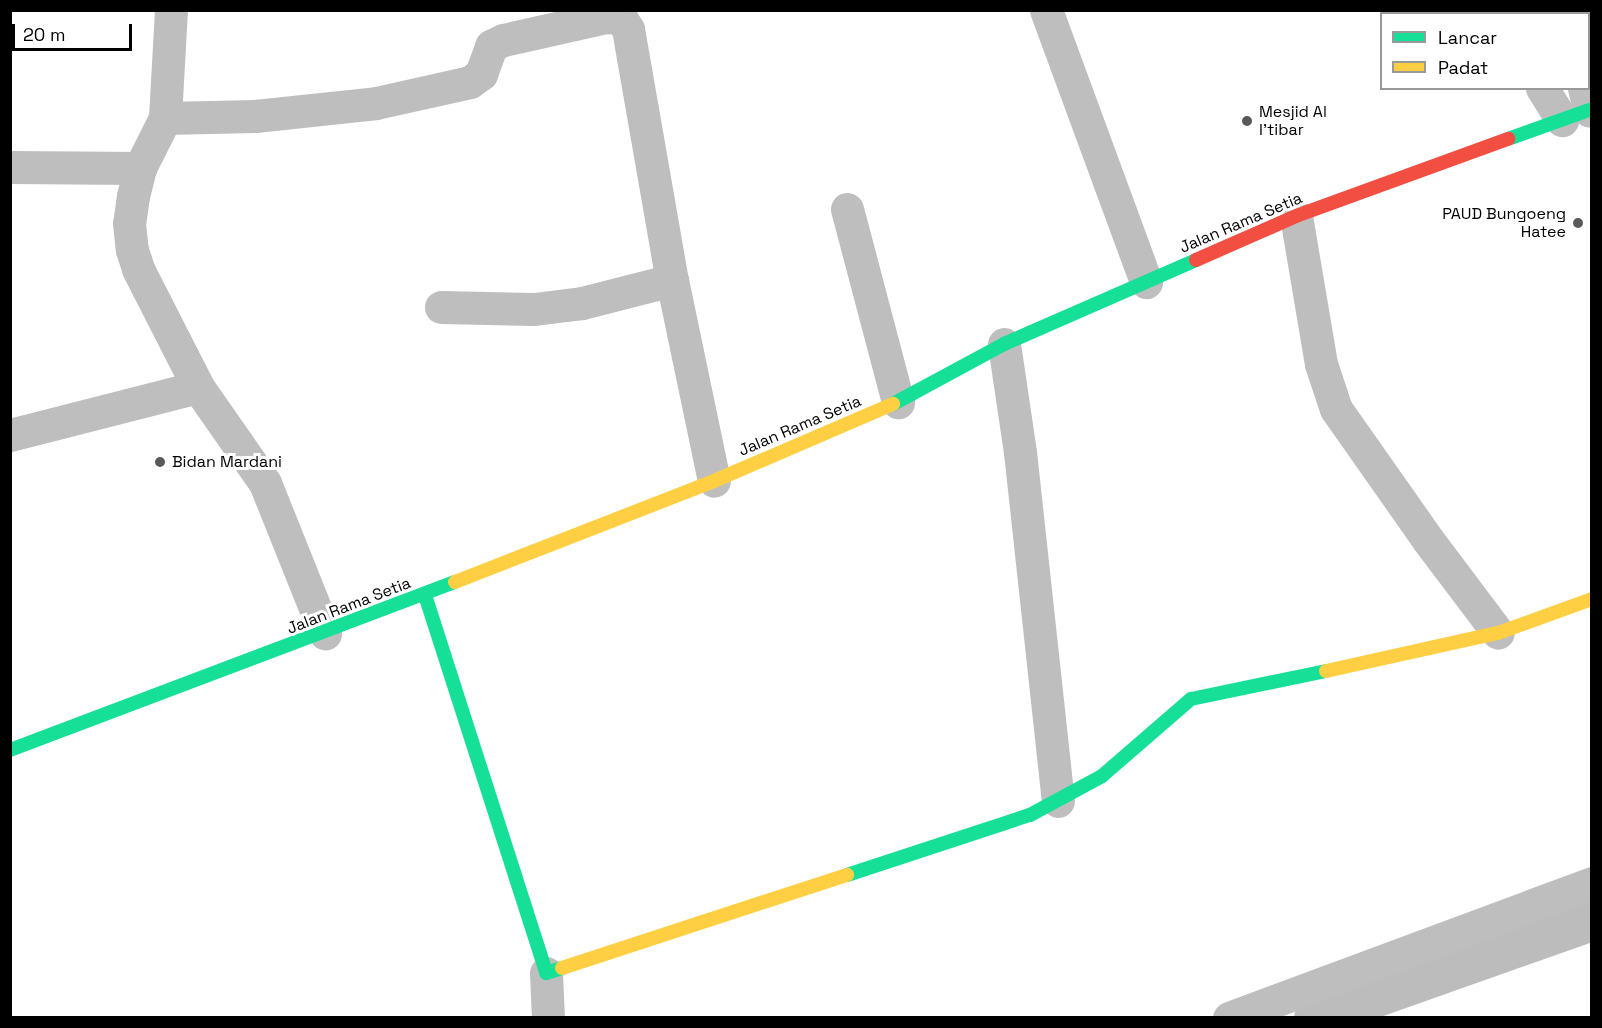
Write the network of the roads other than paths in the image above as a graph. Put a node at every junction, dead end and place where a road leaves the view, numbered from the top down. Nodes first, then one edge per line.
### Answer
1 (171, 10) edge
2 (1046, 10) edge
3 (1546, 90) edge
4 (1582, 107) edge
5 (165, 118) junction
6 (10, 167) edge
7 (140, 168) junction
8 (847, 209) dead end
9 (1296, 216) junction
10 (672, 280) junction
11 (1146, 282) junction
12 (441, 307) dead end
13 (1004, 344) junction
14 (198, 387) junction
15 (898, 402) junction
16 (10, 435) edge
17 (714, 481) junction
18 (425, 595) junction
19 (1592, 599) edge
20 (325, 633) junction
21 (1498, 633) junction
22 (10, 750) edge
23 (1059, 801) junction
24 (1592, 883) edge
25 (546, 973) junction
26 (548, 1017) edge
27 (1229, 1017) edge

1 - 5 street
2 - 11 street
3 - 4 street
4 - 9 street, Jalan Rama Setia
5 - 7 street
5 - 10 street
6 - 7 street
7 - 14 street
8 - 15 street
9 - 11 street, Jalan Rama Setia
9 - 21 street
10 - 12 street
10 - 17 street
11 - 13 street, Jalan Rama Setia
13 - 15 street, Jalan Rama Setia
13 - 23 street
14 - 16 street
14 - 20 street
15 - 17 street, Jalan Rama Setia
17 - 18 street, Jalan Rama Setia
18 - 20 street, Jalan Rama Setia
18 - 25 street
19 - 21 street
20 - 22 street, Jalan Rama Setia
21 - 23 street
23 - 25 street
24 - 27 street
25 - 26 street

